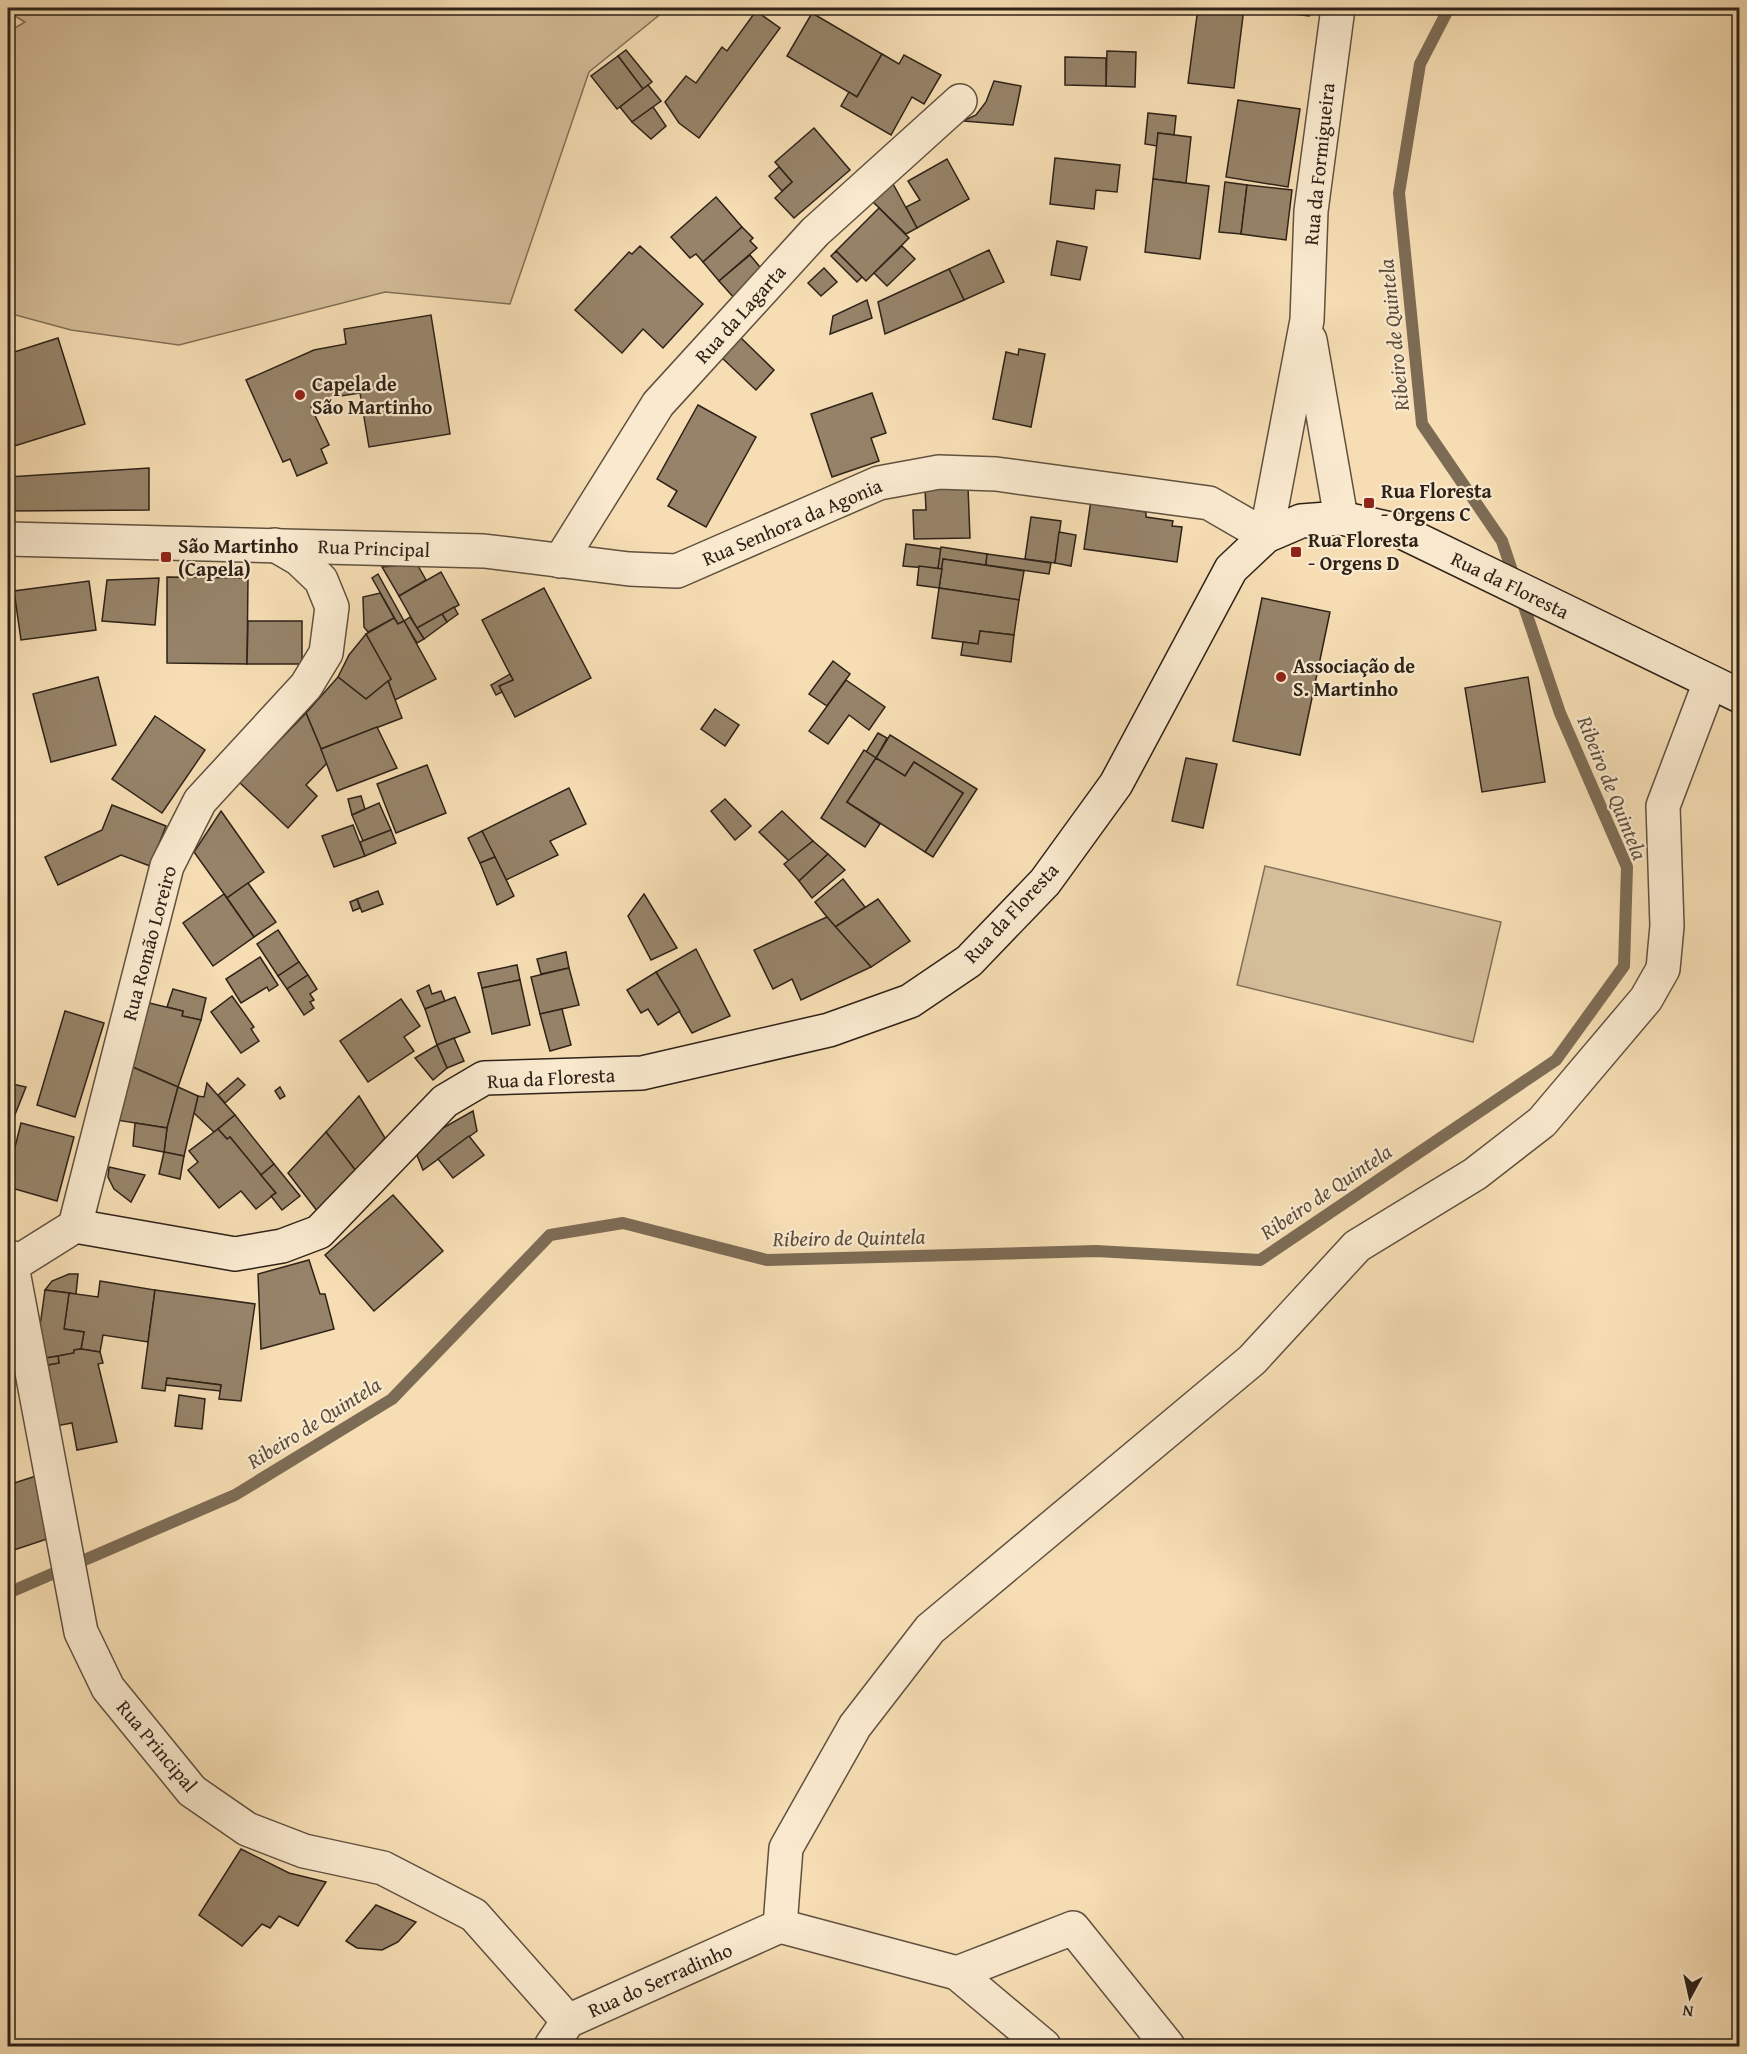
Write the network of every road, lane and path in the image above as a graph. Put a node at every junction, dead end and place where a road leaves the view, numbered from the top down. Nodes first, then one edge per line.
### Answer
1 (1338, 8) edge
2 (960, 101) dead end
3 (1307, 320) junction
4 (1341, 518) junction
5 (1266, 536) junction
6 (8, 539) edge
7 (275, 545) junction
8 (561, 561) junction
9 (1710, 682) junction
10 (1740, 696) edge
11 (75, 1226) junction
12 (9, 1264) edge
13 (780, 1926) junction
14 (957, 1973) junction
15 (560, 2034) edge
16 (1044, 2046) edge
17 (1168, 2046) edge

1 - 3 street, Rua da Formigueira
2 - 8 street, Rua da Lagarta
3 - 4 street
3 - 5 street
4 - 5 street, Rua da Floresta
4 - 9 street, Rua da Floresta
5 - 8 street, Rua Senhora da Agonia
5 - 11 street, Rua da Floresta
6 - 7 street, Rua Principal
7 - 8 street, Rua Principal
7 - 11 street, Rua Romão Loreiro
9 - 10 street, Rua da Floresta
9 - 13 street
11 - 12 street
12 - 15 street, Rua Principal
13 - 14 street
13 - 15 street, Rua do Serradinho
14 - 16 street
14 - 17 street

